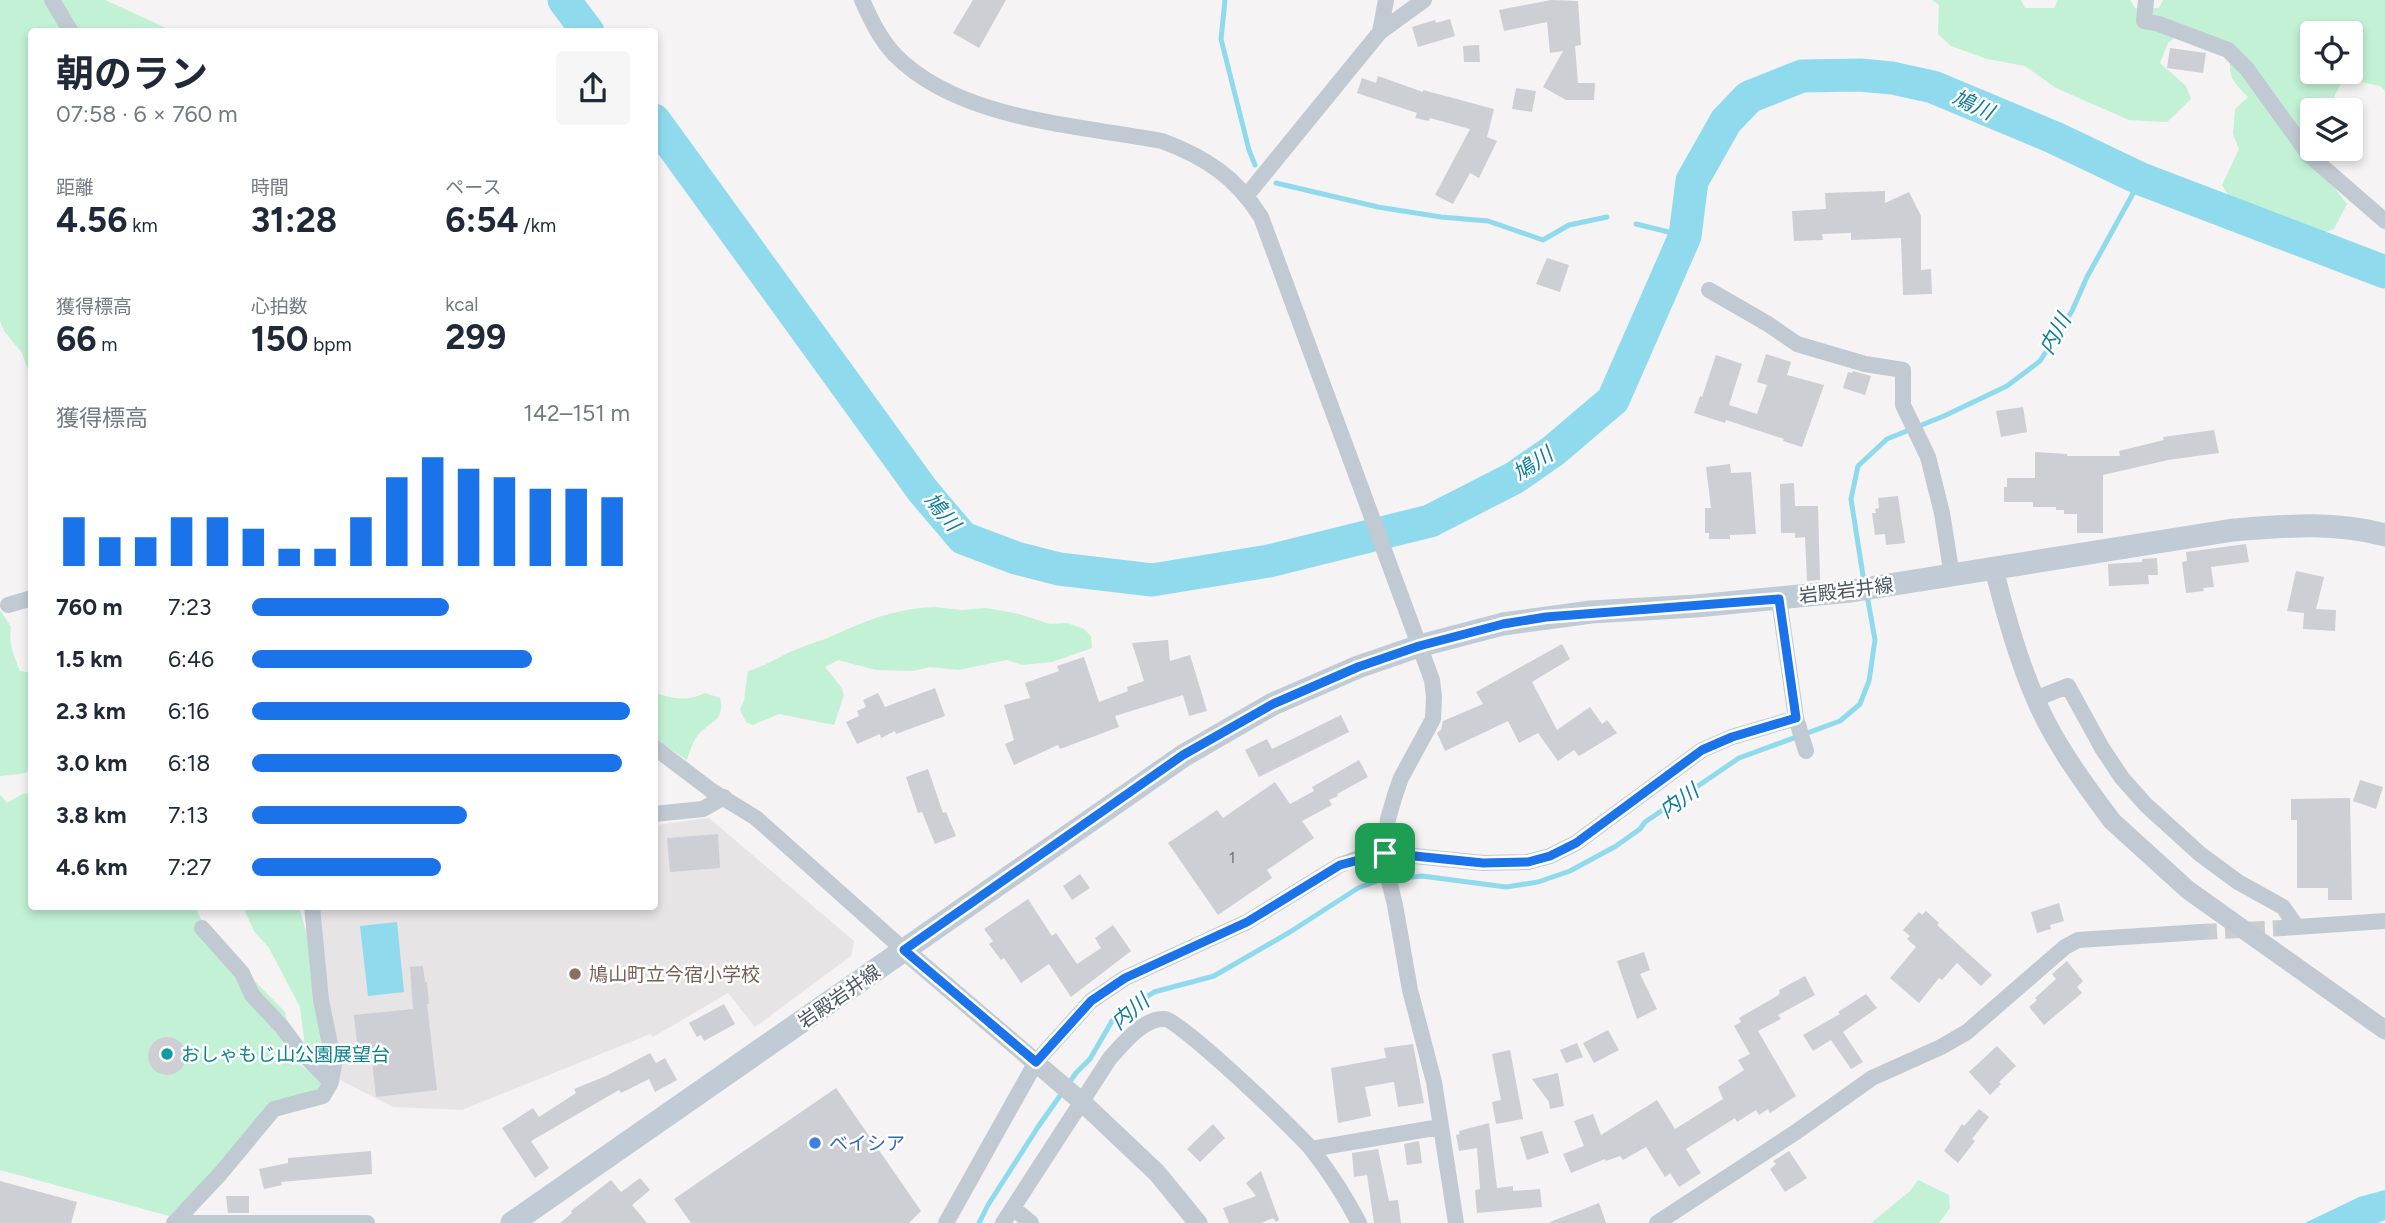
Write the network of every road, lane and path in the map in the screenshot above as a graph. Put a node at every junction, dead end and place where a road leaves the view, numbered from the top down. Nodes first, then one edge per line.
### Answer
1 (52, 0) edge
2 (862, 0) edge
3 (1386, 0) edge
4 (1424, 0) edge
5 (2146, 0) edge
6 (69, 28) edge
7 (1380, 32) junction
8 (1247, 195) junction
9 (2385, 221) edge
10 (1709, 290) dead end
11 (2385, 535) edge
12 (1994, 569) junction
13 (1952, 576) junction
14 (28, 599) edge
15 (1779, 599) junction
16 (8, 605) dead end
17 (1419, 646) junction
18 (2035, 699) junction
19 (1796, 718) junction
20 (658, 750) edge
21 (1806, 751) dead end
22 (724, 797) junction
23 (658, 814) edge
24 (1384, 857) junction
25 (313, 910) edge
26 (2385, 921) edge
27 (202, 928) dead end
28 (2201, 932) tunnel mouth
29 (904, 950) junction
30 (2385, 1030) edge
31 (1036, 1062) junction
32 (331, 1082) junction
33 (1082, 1102) junction
34 (1440, 1127) junction
35 (1311, 1149) junction
36 (1013, 1208) junction
37 (174, 1223) edge
38 (368, 1223) edge
39 (512, 1223) edge
40 (946, 1223) edge
41 (1003, 1223) edge
42 (1031, 1223) edge
43 (1198, 1223) edge
44 (1359, 1223) edge
45 (1456, 1223) edge
46 (1657, 1223) edge

1 - 6 street
2 - 8 street
3 - 7 street
4 - 7 street
5 - 9 street
7 - 8 street
8 - 17 street
10 - 13 street
11 - 12 main road, 岩殿岩井線
12 - 13 main road, 岩殿岩井線
12 - 18 street
13 - 15 main road, 岩殿岩井線
14 - 16 street
15 - 17 main road, 岩殿岩井線
15 - 19 street
17 - 24 street
17 - 29 main road, 岩殿岩井線
18 - 26 street
18 - 30 street, bridge
19 - 21 street
19 - 24 street
20 - 22 street
22 - 23 street
22 - 29 street
24 - 31 street
24 - 34 street
25 - 32 street
27 - 32 street
28 - 46 street
29 - 31 street
29 - 39 main road, 岩殿岩井線
31 - 33 street
31 - 40 street
32 - 37 street
33 - 35 street
33 - 36 street
33 - 43 street
34 - 35 street
34 - 45 street
35 - 44 street
36 - 41 street
36 - 42 street
37 - 38 street

